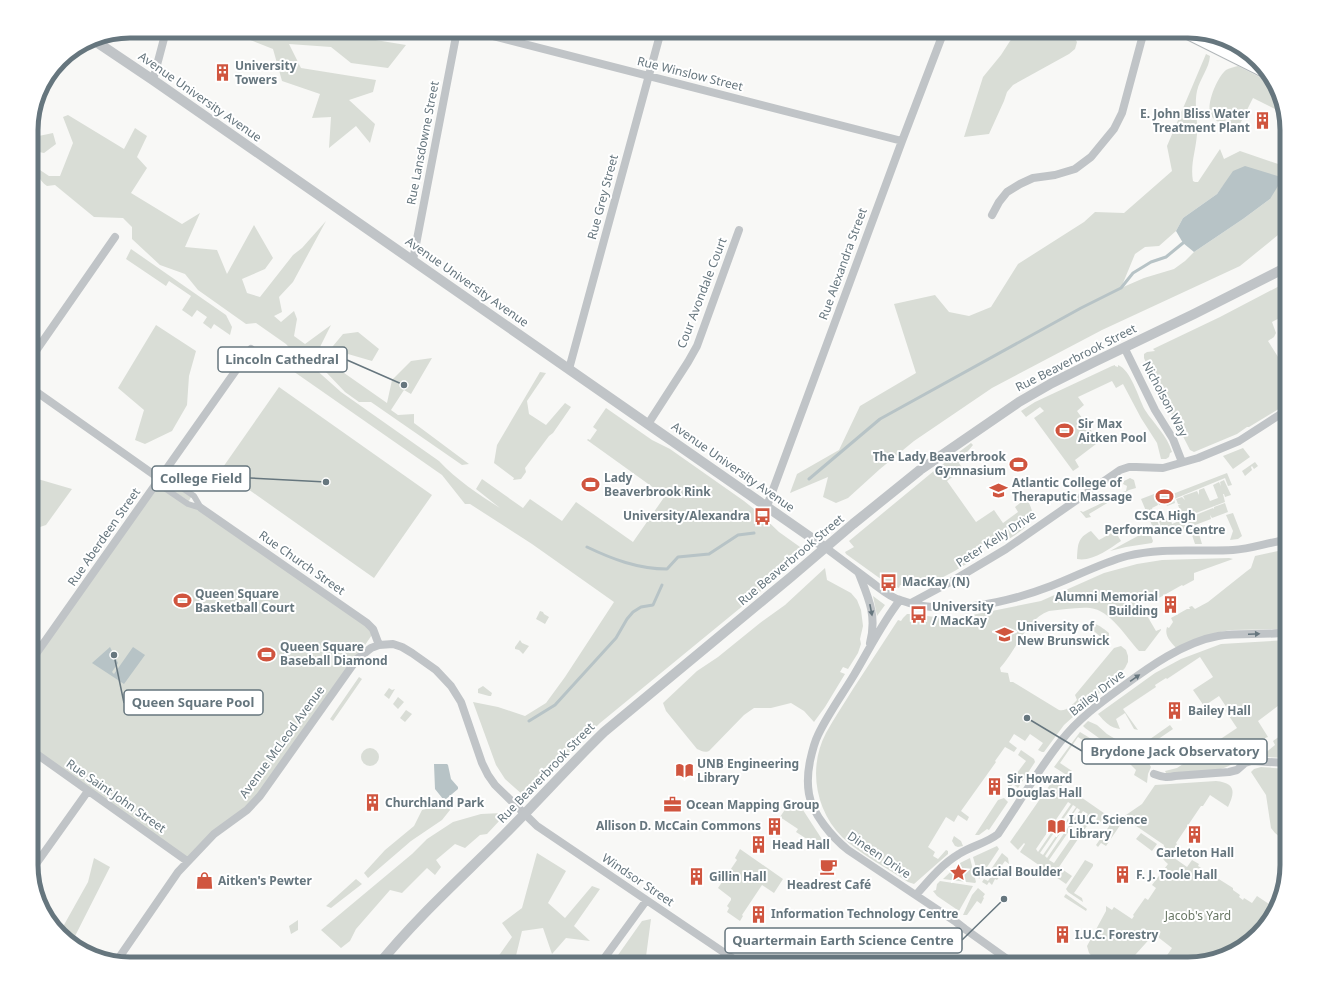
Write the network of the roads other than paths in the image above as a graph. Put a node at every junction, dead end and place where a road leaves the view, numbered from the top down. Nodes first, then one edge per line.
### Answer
1 (164, 38) edge
2 (457, 38) edge
3 (501, 38) edge
4 (659, 38) edge
5 (941, 38) edge
6 (1142, 38) edge
7 (1203, 40) edge
8 (99, 44) edge
9 (1247, 60) edge
10 (649, 75) junction
11 (153, 80) junction
12 (902, 141) junction
13 (992, 215) dead end
14 (739, 230) dead end
15 (115, 237) dead end
16 (412, 260) junction
17 (1280, 271) edge
18 (1124, 347) junction
19 (38, 348) edge
20 (251, 349) dead end
21 (569, 369) junction
22 (38, 393) edge
23 (1280, 415) edge
24 (648, 424) junction
25 (1182, 462) junction
26 (169, 478) dead end
27 (162, 483) junction
28 (766, 506) junction
29 (201, 508) junction
30 (1280, 541) edge
31 (826, 548) junction
32 (858, 573) junction
33 (900, 600) junction
34 (911, 603) junction
35 (1280, 632) edge
36 (379, 645) junction
37 (38, 651) edge
38 (868, 652) junction
39 (38, 755) edge
40 (1280, 763) edge
41 (1154, 774) dead end
42 (88, 791) junction
43 (524, 814) junction
44 (188, 861) junction
45 (38, 862) edge
46 (916, 894) junction
47 (646, 901) junction
48 (120, 956) edge
49 (385, 957) edge
50 (605, 957) edge
51 (730, 957) edge
52 (1004, 957) edge

1 - 11 street
2 - 16 street, Rue Lansdowne Street
3 - 10 street, Rue Winslow Street
4 - 10 street, Rue Grey Street
5 - 12 street, Rue Alexandra Street
6 - 13 street
7 - 9 main road
8 - 11 street, Avenue University Avenue
10 - 12 street, Rue Winslow Street
10 - 21 street, Rue Grey Street
11 - 16 street, Avenue University Avenue
12 - 28 street, Rue Alexandra Street
14 - 24 street, Cour Avondale Court
15 - 19 street
16 - 21 street, Avenue University Avenue
17 - 18 street, Rue Beaverbrook Street
18 - 25 street, Nicholson Way
18 - 31 street, Rue Beaverbrook Street
20 - 27 street, Rue Aberdeen Street
21 - 24 street, Avenue University Avenue
22 - 27 street
23 - 25 street, Peter Kelly Drive
24 - 28 street, Avenue University Avenue
25 - 34 street, Peter Kelly Drive
26 - 29 street
27 - 29 street
27 - 37 street, Rue Aberdeen Street
28 - 31 street, Avenue University Avenue
29 - 36 street, Rue Church Street
30 - 34 street
31 - 32 street
31 - 43 street, Rue Beaverbrook Street
32 - 33 street
32 -> 38 street
33 - 34 street
33 - 38 street, Dineen Drive
46 -> 35 street, Bailey Drive
36 - 43 street
36 - 44 street, Avenue McLeod Avenue
38 - 46 street, Dineen Drive
39 - 42 street, Rue Saint John Street
40 - 41 street
42 - 44 street, Rue Saint John Street
42 - 45 street
43 - 47 street, Windsor Street
43 - 49 street, Rue Beaverbrook Street
44 - 48 street, Avenue McLeod Avenue
46 - 52 street, Dineen Drive
47 - 50 street
47 - 51 street, Windsor Street

